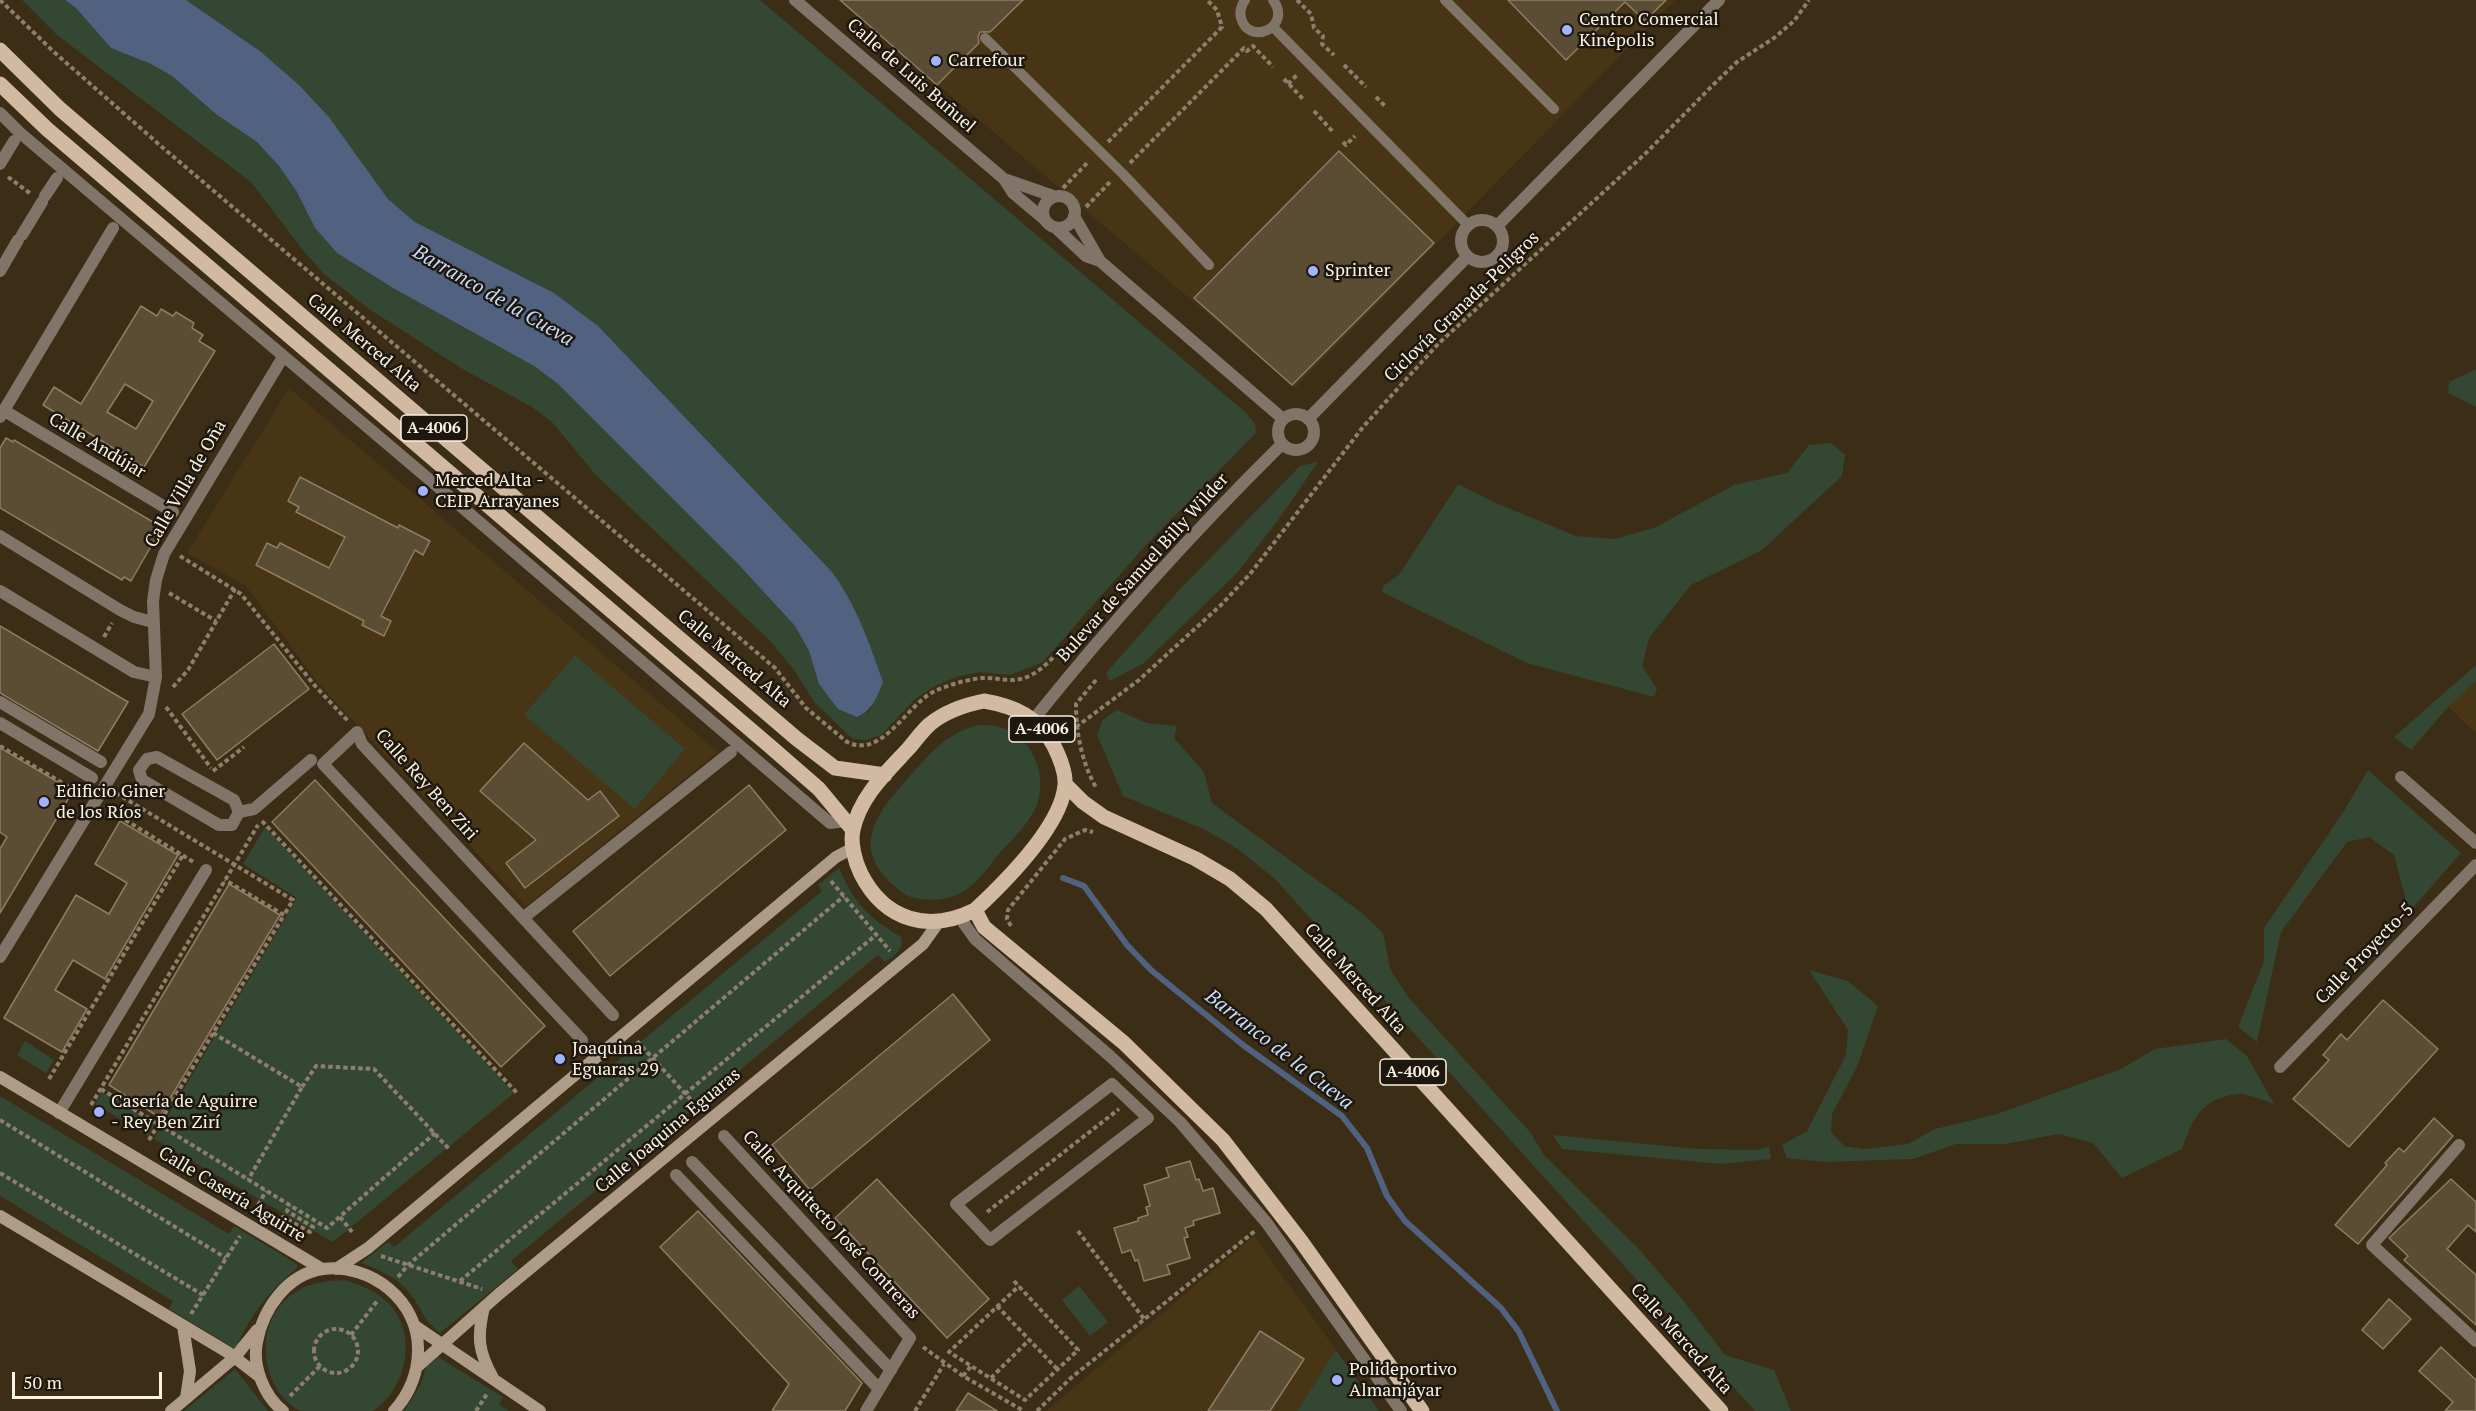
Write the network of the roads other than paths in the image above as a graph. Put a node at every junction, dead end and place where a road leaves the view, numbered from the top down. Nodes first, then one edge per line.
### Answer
1 (795, 0) edge
2 (1245, 0) edge
3 (1273, 0) edge
4 (1445, 0) edge
5 (1719, 0) edge
6 (1273, 27) junction
7 (985, 38) dead end
8 (0, 50) edge
9 (0, 84) edge
10 (1554, 109) dead end
11 (0, 113) edge
12 (14, 141) dead end
13 (0, 164) edge
14 (57, 178) dead end
15 (1004, 179) junction
16 (1058, 193) junction
17 (1079, 212) junction
18 (1044, 219) junction
19 (1468, 225) junction
20 (1497, 226) junction
21 (1055, 227) junction
22 (113, 228) dead end
23 (1467, 256) junction
24 (1100, 261) junction
25 (1209, 265) dead end
26 (0, 271) edge
27 (283, 357) junction
28 (1, 414) edge
29 (1283, 419) junction
30 (1308, 419) junction
31 (1282, 444) junction
32 (173, 512) dead end
33 (0, 536) edge
34 (0, 591) edge
35 (153, 622) junction
36 (156, 677) junction
37 (0, 702) edge
38 (1034, 719) junction
39 (0, 723) edge
40 (731, 752) dead end
41 (125, 753) junction
42 (311, 760) dead end
43 (101, 762) dead end
44 (143, 764) junction
45 (885, 775) junction
46 (2401, 777) dead end
47 (92, 778) dead end
48 (1065, 784) junction
49 (239, 812) junction
50 (850, 826) junction
51 (2476, 843) edge
52 (853, 848) junction
53 (2476, 865) edge
54 (206, 870) road end
55 (975, 910) junction
56 (523, 918) junction
57 (960, 918) junction
58 (938, 923) junction
59 (0, 957) edge
60 (613, 1014) dead end
61 (582, 1040) dead end
62 (2280, 1068) dead end
63 (0, 1077) edge
64 (1129, 1100) joint
65 (59, 1113) junction
66 (724, 1136) dead end
67 (2459, 1145) dead end
68 (692, 1162) dead end
69 (676, 1175) dead end
70 (0, 1216) edge
71 (322, 1269) junction
72 (336, 1269) junction
73 (484, 1307) junction
74 (185, 1323) junction
75 (415, 1326) junction
76 (260, 1327) junction
77 (2476, 1341) edge
78 (440, 1344) junction
79 (235, 1357) junction
80 (418, 1365) junction
81 (891, 1370) junction
82 (260, 1377) junction
83 (492, 1386) junction
84 (879, 1389) junction
85 (186, 1398) junction
86 (171, 1411) edge
87 (283, 1411) edge
88 (394, 1411) edge
89 (540, 1411) edge
90 (866, 1411) edge
91 (1401, 1411) edge
92 (1422, 1411) edge
93 (1720, 1411) edge

1 - 15 street, Calle de Luis Buñuel
2 - 6 lane
3 - 6 lane
4 - 10 lane
5 - 20 street
6 - 19 lane
7 - 25 lane
8 - 45 main road, Calle Merced Alta / A-4006
9 - 50 main road, A-4006
11 - 27 street
12 - 13 street
14 - 26 street
15 - 16 street, Calle de Luis Buñuel
15 - 18 street, Calle de Luis Buñuel
16 - 17 street
16 - 18 street
17 - 21 street
17 - 24 street
18 - 21 street
19 - 20 street
19 - 23 street
20 - 23 street
21 - 24 street
22 - 28 street
23 - 30 street
24 - 29 street
27 - 35 street, Calle Villa de Oña
27 - 50 street
28 - 32 street, Calle Andújar
29 - 30 street
29 - 31 street
30 - 31 street
31 - 38 street, Bulevar de Samuel Billy Wilder
33 - 35 street
34 - 36 street
35 - 36 street, Calle Villa de Oña
36 - 41 street, Calle Villa de Oña
37 - 43 street
38 - 45 main road, A-4006
38 - 48 main road, A-4006
39 - 47 street
40 - 56 street
41 - 44 street
41 - 59 street, Calle Villa de Oña
42 - 49 street
44 - 49 street
44 - 49 street
45 - 50 main road, A-4006
46 - 51 street
48 - 55 main road, A-4006
48 - 93 main road, Calle Merced Alta / A-4006
50 - 52 main road, A-4006
52 - 58 main road, A-4006
52 - 72 main road
53 - 62 street, Calle Proyecto-5
54 - 65 street
55 - 57 main road, A-4006
55 - 92 main road
56 - 60 street, Calle Rey Ben Ziri
56 - 61 street, Calle Rey Ben Ziri
57 - 58 main road, A-4006
57 - 91 street
58 - 73 main road, Calle Joaquina Eguaras
63 - 65 main road, Calle Casería Aguirre
64 - 64 street
65 - 71 main road, Calle Casería Aguirre
66 - 81 street, Calle Arquitecto José Contreras
67 - 77 street
68 - 81 street
69 - 84 street
70 - 74 main road
71 - 72 main road
71 - 76 main road
72 - 75 main road
73 - 78 main road, Calle Joaquina Eguaras
73 - 83 main road
74 - 79 main road
74 - 85 main road
75 - 78 main road
75 - 80 main road
76 - 79 main road
76 - 82 main road
78 - 80 main road, Calle Joaquina Eguaras
78 - 83 main road
79 - 82 main road
79 - 85 main road
80 - 88 main road
81 - 84 street, Calle Arquitecto José Contreras
82 - 87 main road
83 - 89 main road
84 - 90 street, Calle Arquitecto José Contreras
85 - 86 main road

